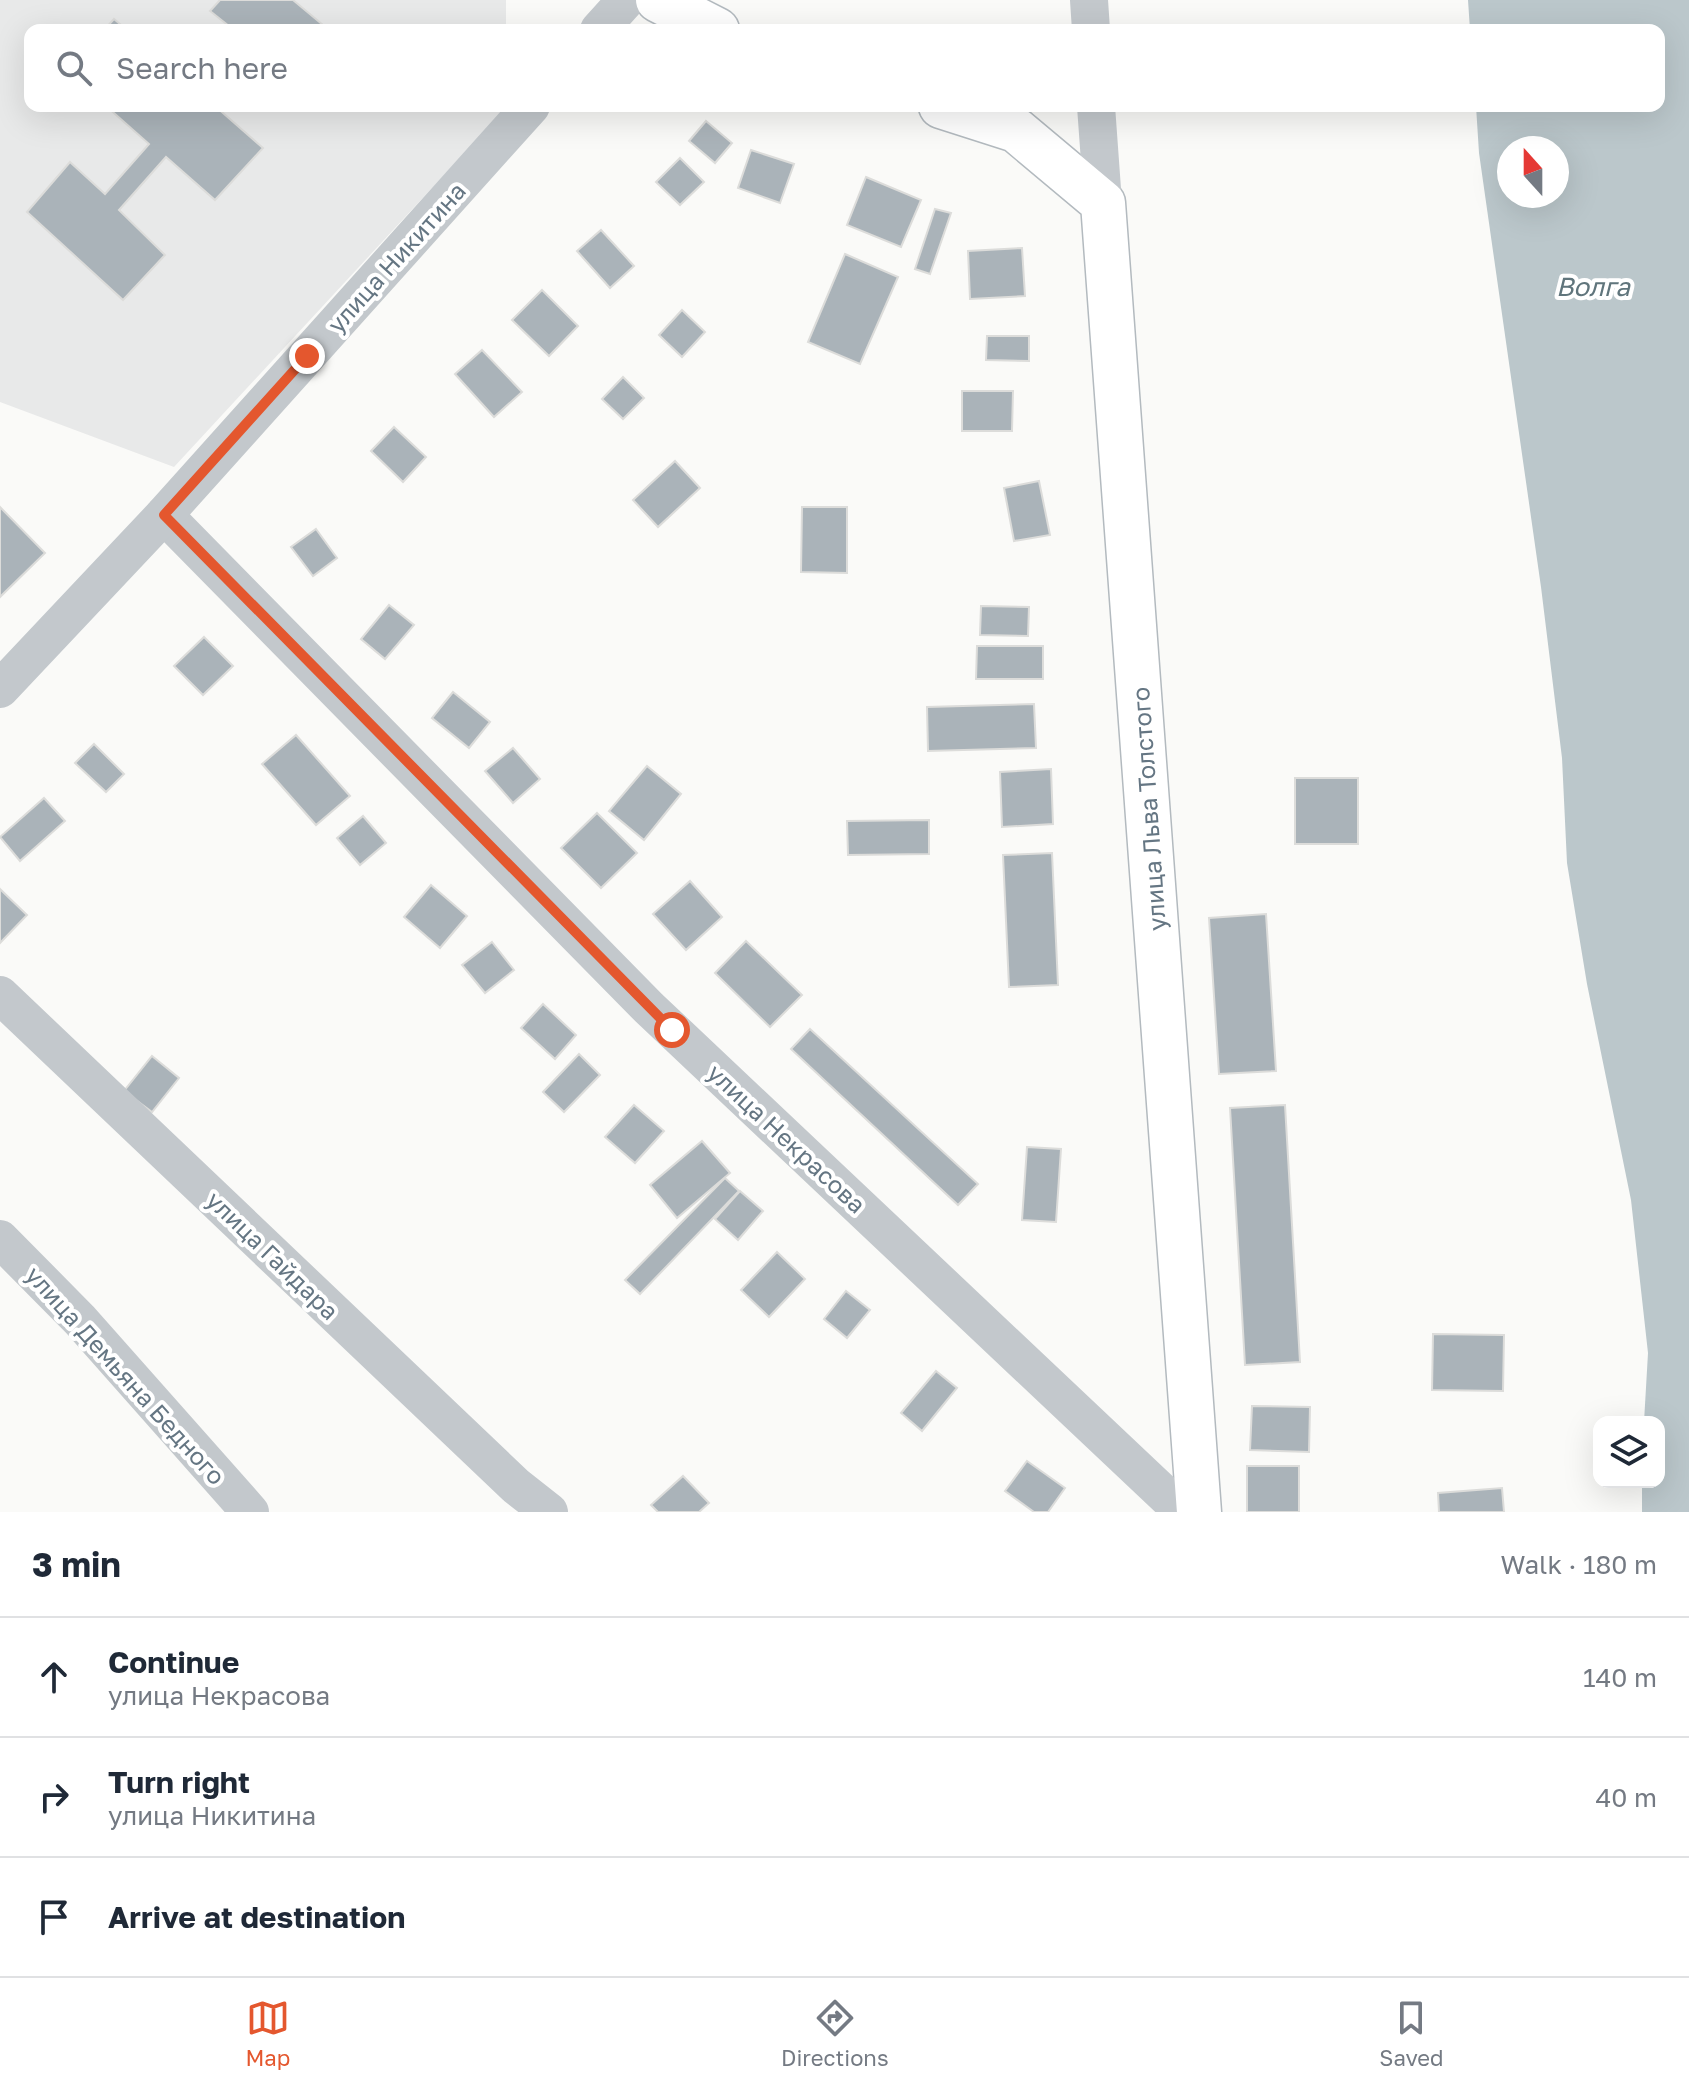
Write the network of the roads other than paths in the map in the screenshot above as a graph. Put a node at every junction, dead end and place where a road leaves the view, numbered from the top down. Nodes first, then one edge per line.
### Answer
1 (626, 0) edge
2 (658, 0) edge
3 (1089, 0) edge
4 (604, 24) edge
5 (705, 24) edge
6 (1091, 24) edge
7 (526, 112) edge
8 (960, 112) edge
9 (1096, 112) edge
10 (1103, 203) junction
11 (164, 515) junction
12 (0, 689) edge
13 (0, 995) edge
14 (0, 1239) edge
15 (250, 1512) edge
16 (549, 1512) edge
17 (1183, 1512) edge
18 (1199, 1512) edge

1 - 4 street
2 - 5 main road
3 - 6 street
7 - 11 street, улица Никитина
8 - 10 main road
9 - 10 street, улица Льва Толстого
10 - 18 main road, улица Льва Толстого
11 - 12 street, улица Никитина
11 - 17 street, улица Некрасова
13 - 16 street, улица Гайдара
14 - 15 street, улица Демьяна Бедного

